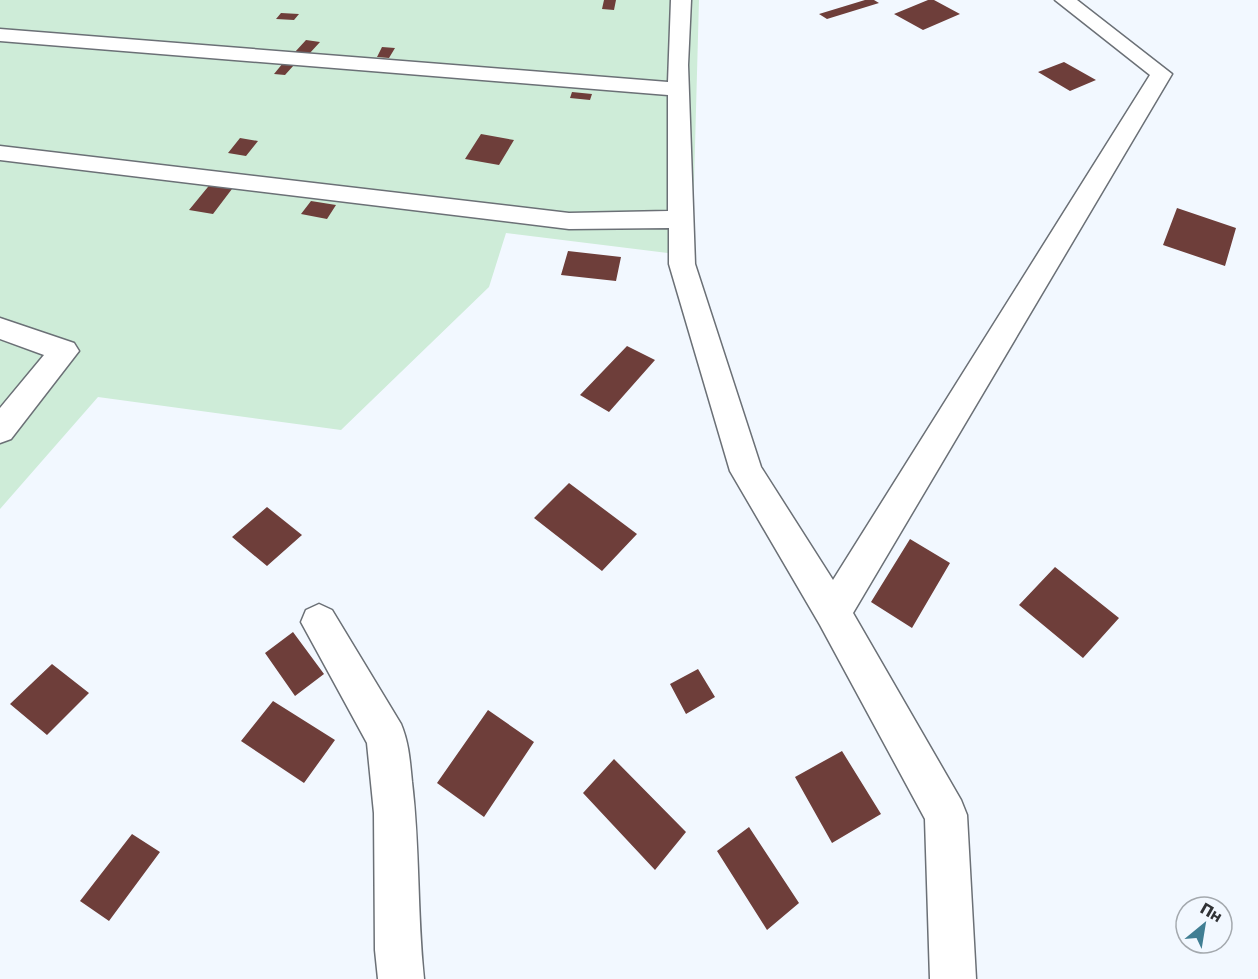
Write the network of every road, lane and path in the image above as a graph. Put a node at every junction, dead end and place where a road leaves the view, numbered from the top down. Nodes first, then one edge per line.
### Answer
1 (681, 0) edge
2 (1065, 0) edge
3 (0, 35) edge
4 (678, 89) junction
5 (0, 153) edge
6 (681, 219) junction
7 (0, 328) edge
8 (0, 430) edge
9 (833, 613) junction
10 (319, 622) dead end
11 (401, 979) edge
12 (953, 979) edge

1 - 4 street
2 - 9 street
3 - 4 street
4 - 6 street
5 - 6 street
6 - 9 street
7 - 8 street
9 - 12 street
10 - 11 street

